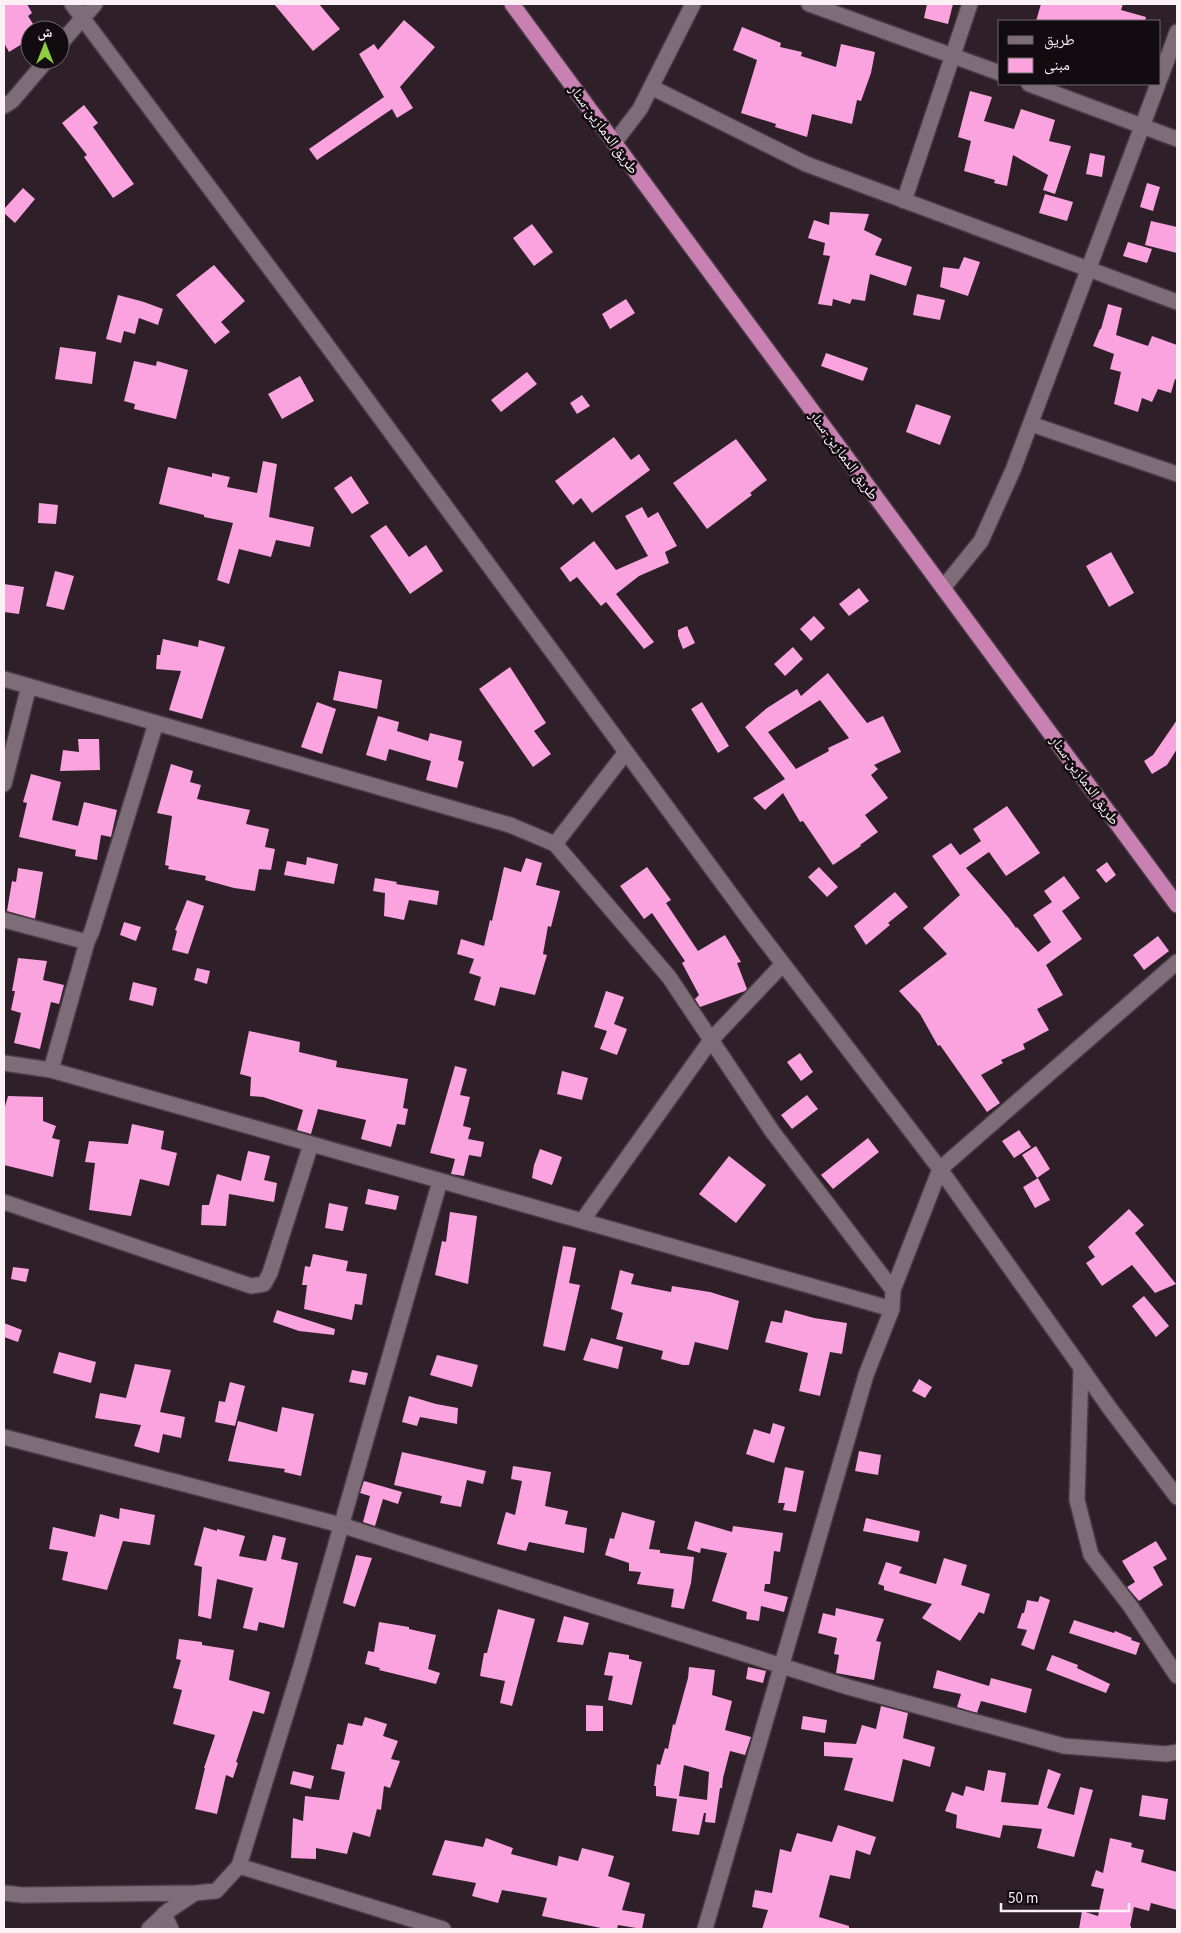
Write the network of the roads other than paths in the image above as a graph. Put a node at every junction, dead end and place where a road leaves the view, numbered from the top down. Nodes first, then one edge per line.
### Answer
1 (72, 4) edge
2 (95, 4) edge
3 (512, 4) edge
4 (692, 4) edge
5 (809, 4) edge
6 (970, 4) edge
7 (82, 18) junction
8 (70, 32) edge
9 (1177, 32) edge
10 (952, 55) junction
11 (38, 70) edge
12 (998, 72) edge
13 (1161, 75) edge
14 (1032, 85) edge
15 (1158, 85) edge
16 (651, 87) junction
17 (4, 106) edge
18 (1142, 126) junction
19 (1177, 139) edge
20 (614, 143) junction
21 (904, 201) junction
22 (1088, 270) junction
23 (1177, 302) edge
24 (1030, 424) junction
25 (1177, 474) edge
26 (943, 588) junction
27 (4, 679) edge
28 (29, 686) junction
29 (156, 723) junction
30 (626, 752) junction
31 (4, 784) edge
32 (555, 844) junction
33 (1177, 906) edge
34 (4, 920) edge
35 (87, 942) junction
36 (1177, 962) edge
37 (783, 964) junction
38 (711, 1040) junction
39 (4, 1063) edge
40 (51, 1070) junction
41 (311, 1144) junction
42 (940, 1169) junction
43 (440, 1181) junction
44 (4, 1202) edge
45 (582, 1221) junction
46 (893, 1290) junction
47 (892, 1309) junction
48 (1081, 1368) junction
49 (4, 1437) edge
50 (1177, 1497) edge
51 (341, 1525) junction
52 (1172, 1655) edge
53 (781, 1666) junction
54 (1177, 1676) edge
55 (1177, 1752) edge
56 (239, 1866) junction
57 (4, 1893) edge
58 (194, 1893) junction
59 (164, 1914) junction
60 (149, 1929) edge
61 (171, 1929) edge
62 (443, 1929) edge
63 (705, 1929) edge

1 - 7 street
2 - 7 street
3 - 20 highway, طريق الدمازين-سنار
4 - 16 street
5 - 10 street
6 - 10 street
7 - 8 street
7 - 30 street
9 - 13 street
10 - 12 street
10 - 21 street
11 - 17 street
14 - 18 street
15 - 18 street
16 - 20 street
16 - 21 street
18 - 19 street
18 - 22 street
20 - 26 highway, طريق الدمازين-سنار
21 - 22 street
22 - 23 street
22 - 24 street
24 - 25 street
24 - 26 street
26 - 33 highway, طريق الدمازين-سنار
27 - 28 street
28 - 29 street
28 - 31 street
29 - 32 street
29 - 35 street
30 - 32 street
30 - 37 street
32 - 38 street
34 - 35 street
35 - 40 street
36 - 42 street
37 - 38 street
37 - 42 street
38 - 45 street
38 - 46 street
39 - 40 street
40 - 41 street
41 - 43 street
41 - 44 street
42 - 46 street
42 - 48 street
43 - 45 street
43 - 51 street
45 - 47 street
46 - 47 street
47 - 53 street
48 - 50 street
48 - 52 street
49 - 51 street
51 - 53 street
51 - 56 street
52 - 54 street
53 - 55 street
53 - 63 street
56 - 58 street
56 - 62 street
57 - 58 street
58 - 59 street
59 - 60 street
59 - 61 street

